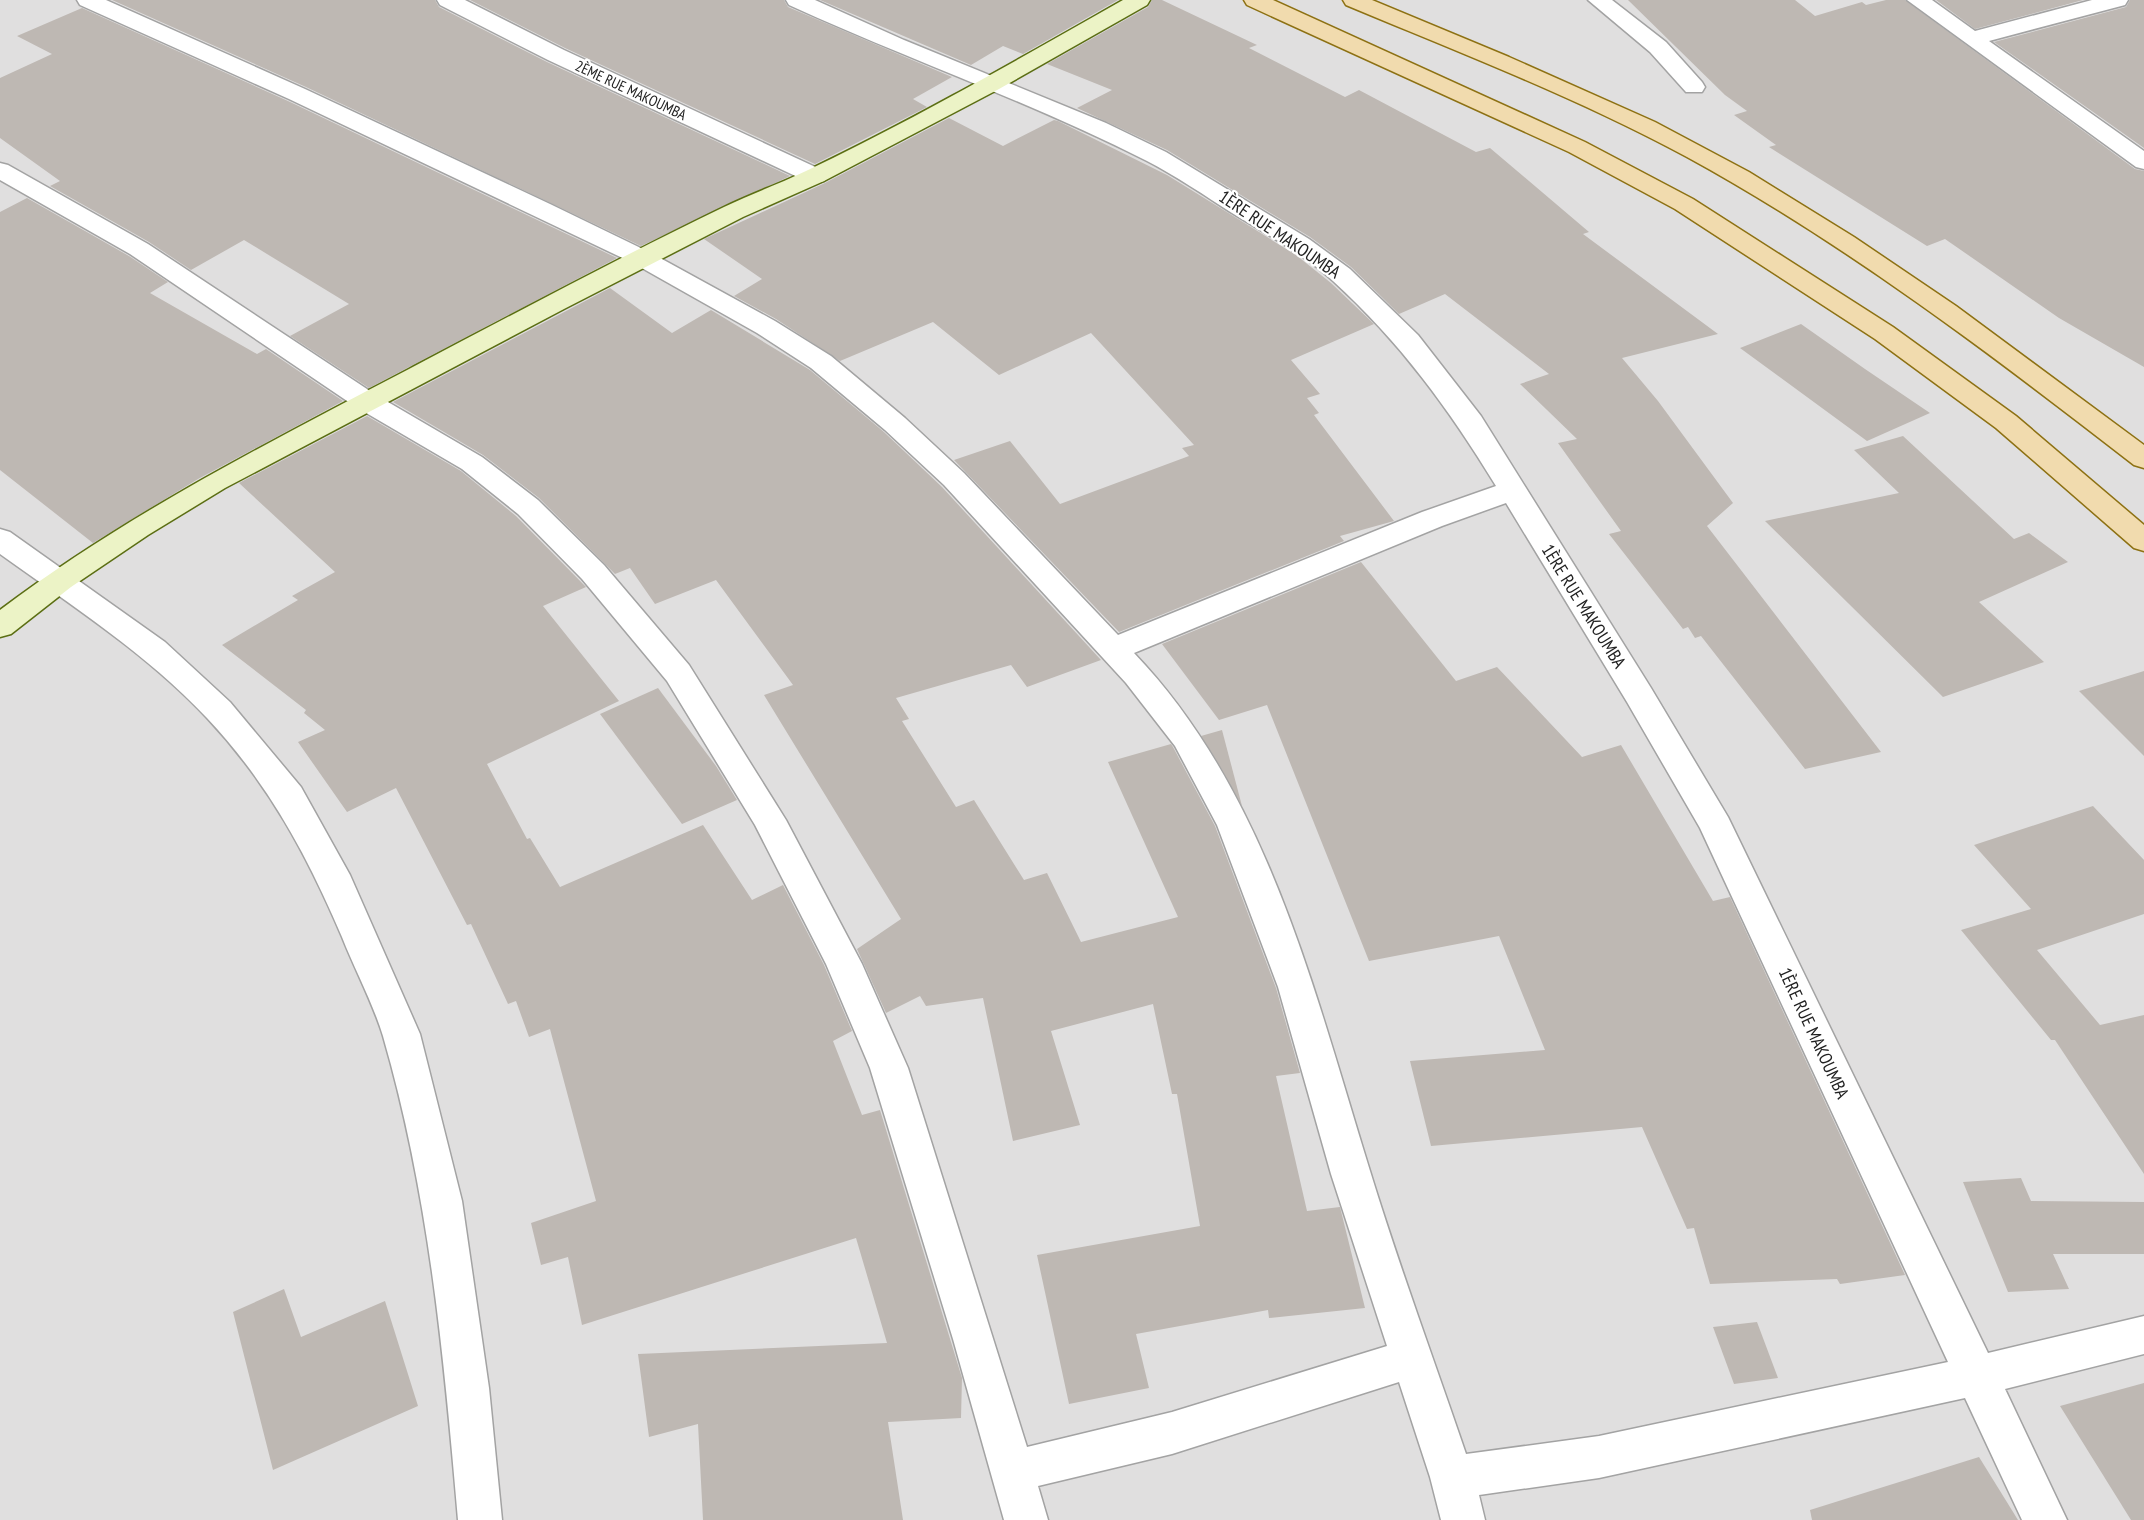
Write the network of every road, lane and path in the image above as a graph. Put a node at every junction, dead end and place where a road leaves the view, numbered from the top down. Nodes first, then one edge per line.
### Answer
1 (88, 0) edge
2 (448, 0) edge
3 (797, 0) edge
4 (1139, 0) edge
5 (1255, 0) edge
6 (1354, 0) edge
7 (1599, 0) edge
8 (1918, 0) edge
9 (2116, 0) edge
10 (1973, 38) junction
11 (991, 84) junction
12 (1694, 87) dead end
13 (2144, 162) edge
14 (0, 170) edge
15 (815, 176) junction
16 (642, 258) junction
17 (366, 401) junction
18 (2144, 459) edge
19 (1511, 491) junction
20 (0, 539) edge
21 (2144, 541) edge
22 (60, 580) junction
23 (0, 626) edge
24 (1111, 650) junction
25 (2144, 1335) edge
26 (1412, 1358) junction
27 (1976, 1376) junction
28 (1014, 1471) junction
29 (1452, 1477) junction
30 (480, 1520) edge
31 (1026, 1520) edge
32 (1463, 1520) edge
33 (2045, 1520) edge

1 - 16 street
2 - 15 street, 2ÈME RUE MAKOUMBA
3 - 11 street, 1ÈRE RUE MAKOUMBA
4 - 11 street
5 - 21 main road
6 - 18 main road
7 - 12 street
8 - 10 street
9 - 10 street
10 - 13 street
11 - 15 street
11 - 19 street, 1ÈRE RUE MAKOUMBA
14 - 17 street
15 - 16 street
16 - 17 street
16 - 24 street
17 - 22 street
17 - 28 street
19 - 24 street
19 - 27 street, 1ÈRE RUE MAKOUMBA
20 - 22 street
22 - 23 street
22 - 30 street
24 - 26 street
25 - 27 street
26 - 28 street
26 - 29 street
27 - 29 street
27 - 33 street, 1ÈRE RUE MAKOUMBA
28 - 31 street
29 - 32 street

